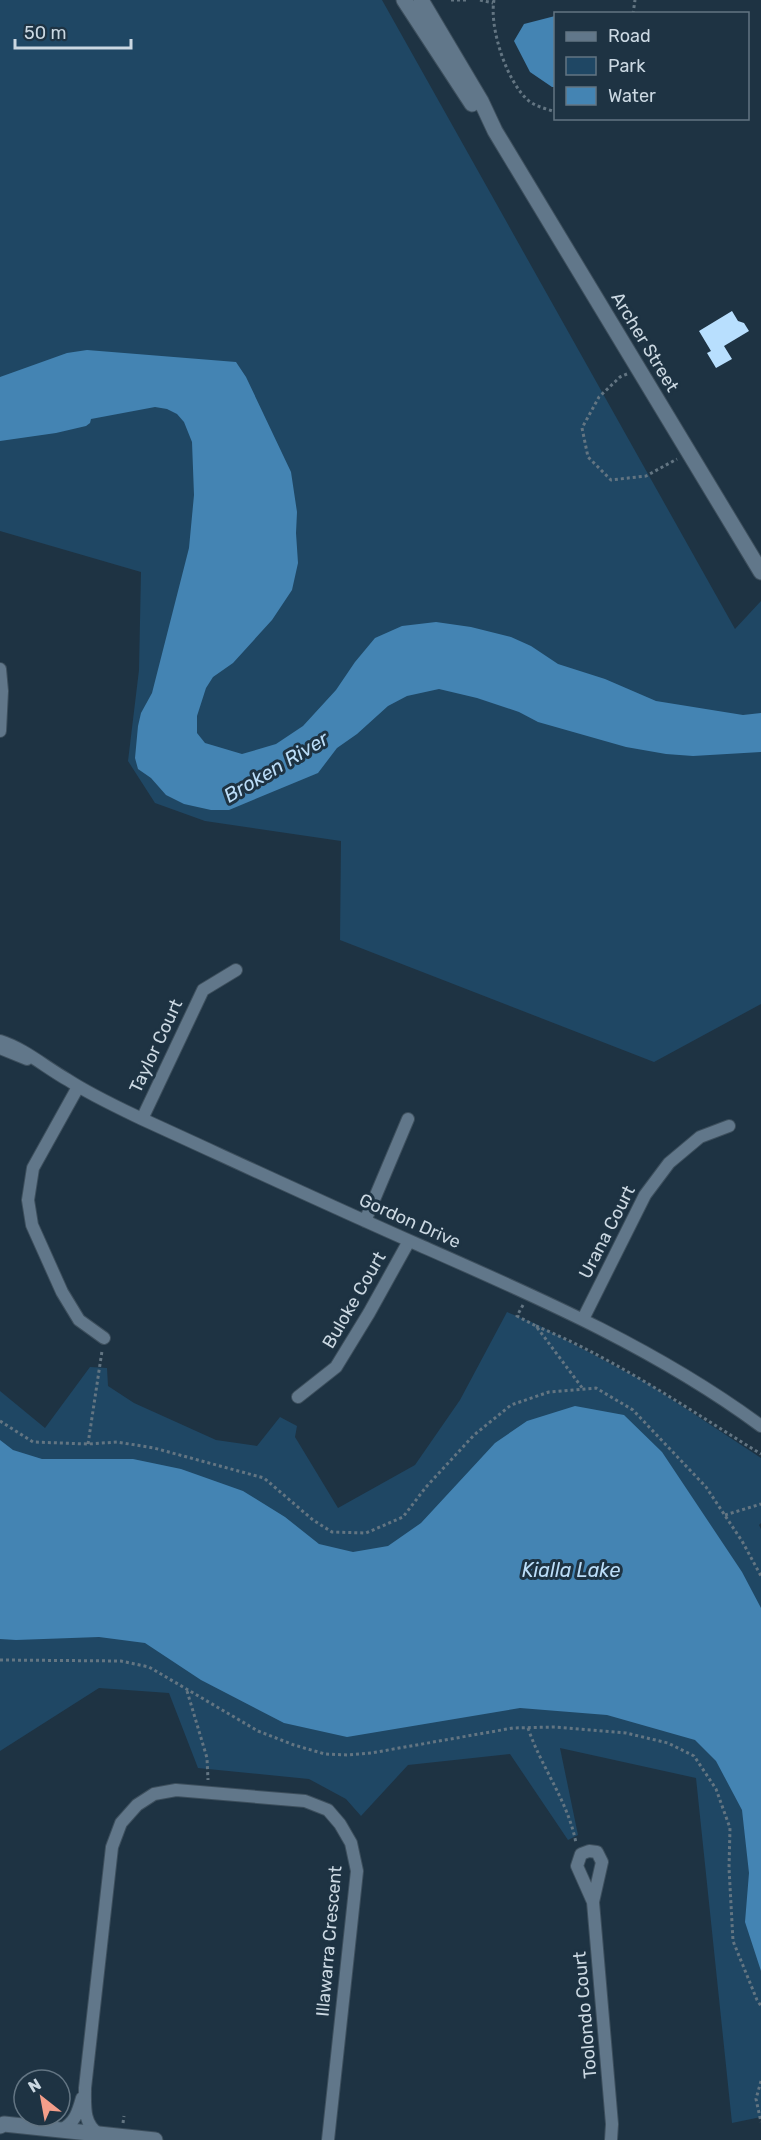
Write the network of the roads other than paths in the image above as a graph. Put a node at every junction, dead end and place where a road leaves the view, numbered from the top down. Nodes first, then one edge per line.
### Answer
1 (404, 0) edge
2 (421, 0) edge
3 (495, 131) junction
4 (761, 572) edge
5 (0, 669) edge
6 (0, 731) edge
7 (236, 970) dead end
8 (0, 1041) edge
9 (0, 1048) edge
10 (37, 1062) junction
11 (78, 1087) junction
12 (141, 1119) junction
13 (408, 1119) dead end
14 (729, 1126) dead end
15 (365, 1221) junction
16 (409, 1241) junction
17 (583, 1319) junction
18 (104, 1338) road end
19 (298, 1397) dead end
20 (761, 1426) edge
21 (593, 1902) junction
22 (85, 2088) junction
23 (612, 2124) junction
24 (0, 2126) edge
25 (61, 2130) junction
26 (99, 2134) junction
27 (154, 2140) edge
28 (328, 2140) edge
29 (611, 2140) edge
30 (617, 2140) edge

1 - 3 main road, Archer Street
2 - 3 main road, Archer Street
3 - 4 main road, Archer Street
5 - 6 street
7 - 12 street, Taylor Court
8 - 10 street, Gordon Drive
9 - 10 street, Gordon Drive
10 - 11 street, Gordon Drive
11 - 12 street, Gordon Drive
11 - 18 street
12 - 15 street, Gordon Drive
13 - 15 street
14 - 17 street, Urana Court
15 - 16 street, Gordon Drive
16 - 17 street, Gordon Drive
16 - 19 street, Buloke Court
17 - 20 street, Gordon Drive
21 - 21 street, Toolondo Court
21 - 23 street, Toolondo Court
22 - 25 street, Illawarra Crescent
22 - 26 street, Illawarra Crescent
22 - 28 street, Illawarra Crescent
23 - 29 street, Toolondo Court
23 - 30 street, Toolondo Court
24 - 25 main road
25 - 26 main road
26 - 27 main road

